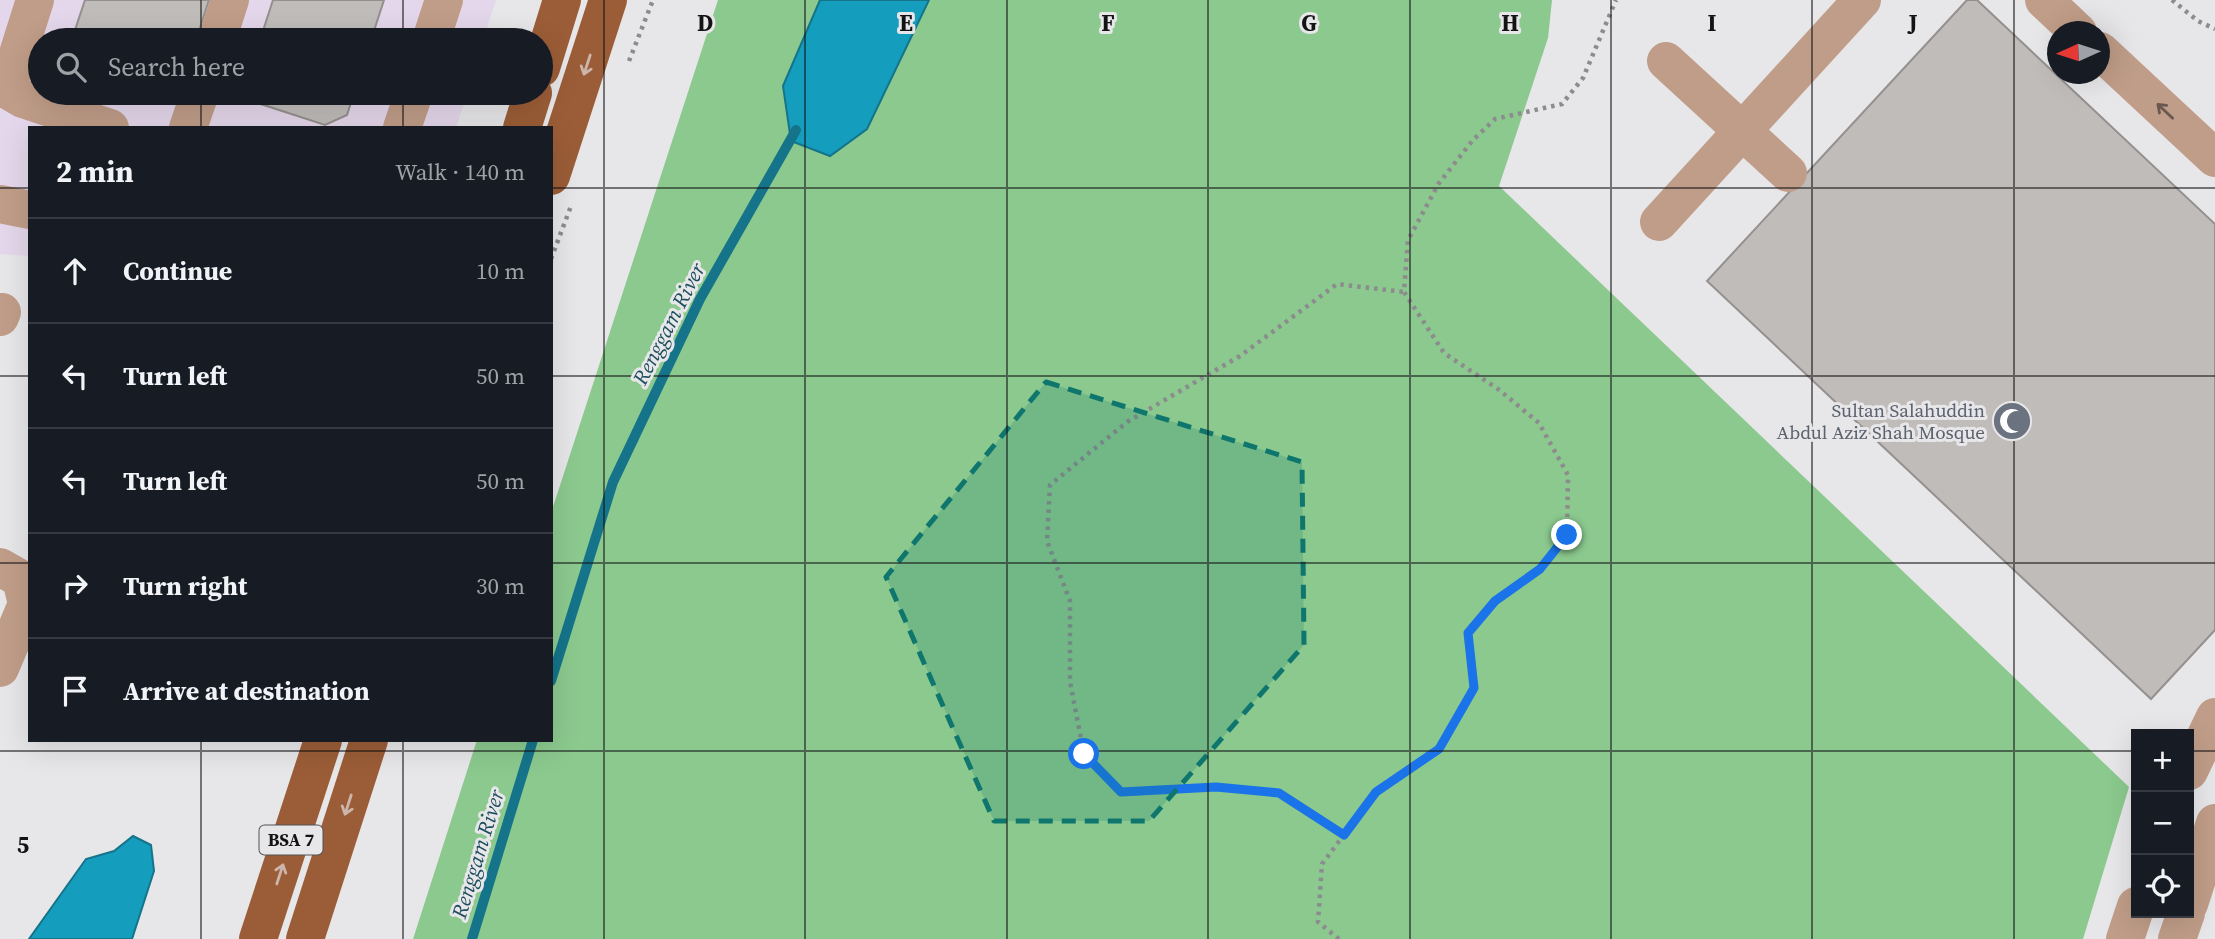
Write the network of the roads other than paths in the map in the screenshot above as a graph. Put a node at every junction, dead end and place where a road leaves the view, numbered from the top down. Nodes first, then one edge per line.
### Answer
1 (35, 0) edge
2 (230, 0) edge
3 (444, 0) edge
4 (562, 0) edge
5 (608, 0) edge
6 (1862, 0) edge
7 (2044, 0) edge
8 (2066, 21) edge
9 (221, 28) edge
10 (435, 28) edge
11 (553, 29) edge
12 (1666, 61) dead end
13 (2110, 61) edge
14 (28, 101) edge
15 (41, 105) edge
16 (196, 105) edge
17 (410, 105) edge
18 (529, 105) edge
19 (104, 126) edge
20 (189, 126) edge
21 (403, 126) edge
22 (523, 126) edge
23 (1742, 131) junction
24 (2215, 158) edge
25 (553, 170) edge
26 (1788, 173) dead end
27 (0, 204) edge
28 (28, 210) edge
29 (1660, 222) dead end
30 (0, 567) edge
31 (0, 668) edge
32 (2215, 717) edge
33 (322, 742) edge
34 (368, 742) edge
35 (2194, 761) edge
36 (2215, 823) edge
37 (2194, 888) edge
38 (2132, 918) edge
39 (2184, 918) edge
40 (258, 939) edge
41 (305, 939) edge
42 (2125, 939) edge
43 (2177, 939) edge

1 - 14 street
2 - 9 street
3 - 10 street
4 - 11 main road
5 -> 25 main road
6 - 23 street
7 - 8 street
12 - 23 street
24 -> 13 street
15 - 19 street
16 - 20 street
17 - 21 street
18 - 22 main road
23 - 26 street
23 - 29 street
27 - 28 street
30 - 31 street
32 - 35 street
40 -> 33 main road, BSA 7
34 -> 41 main road, BSA 7
36 - 37 street
38 - 42 street
39 - 43 street

